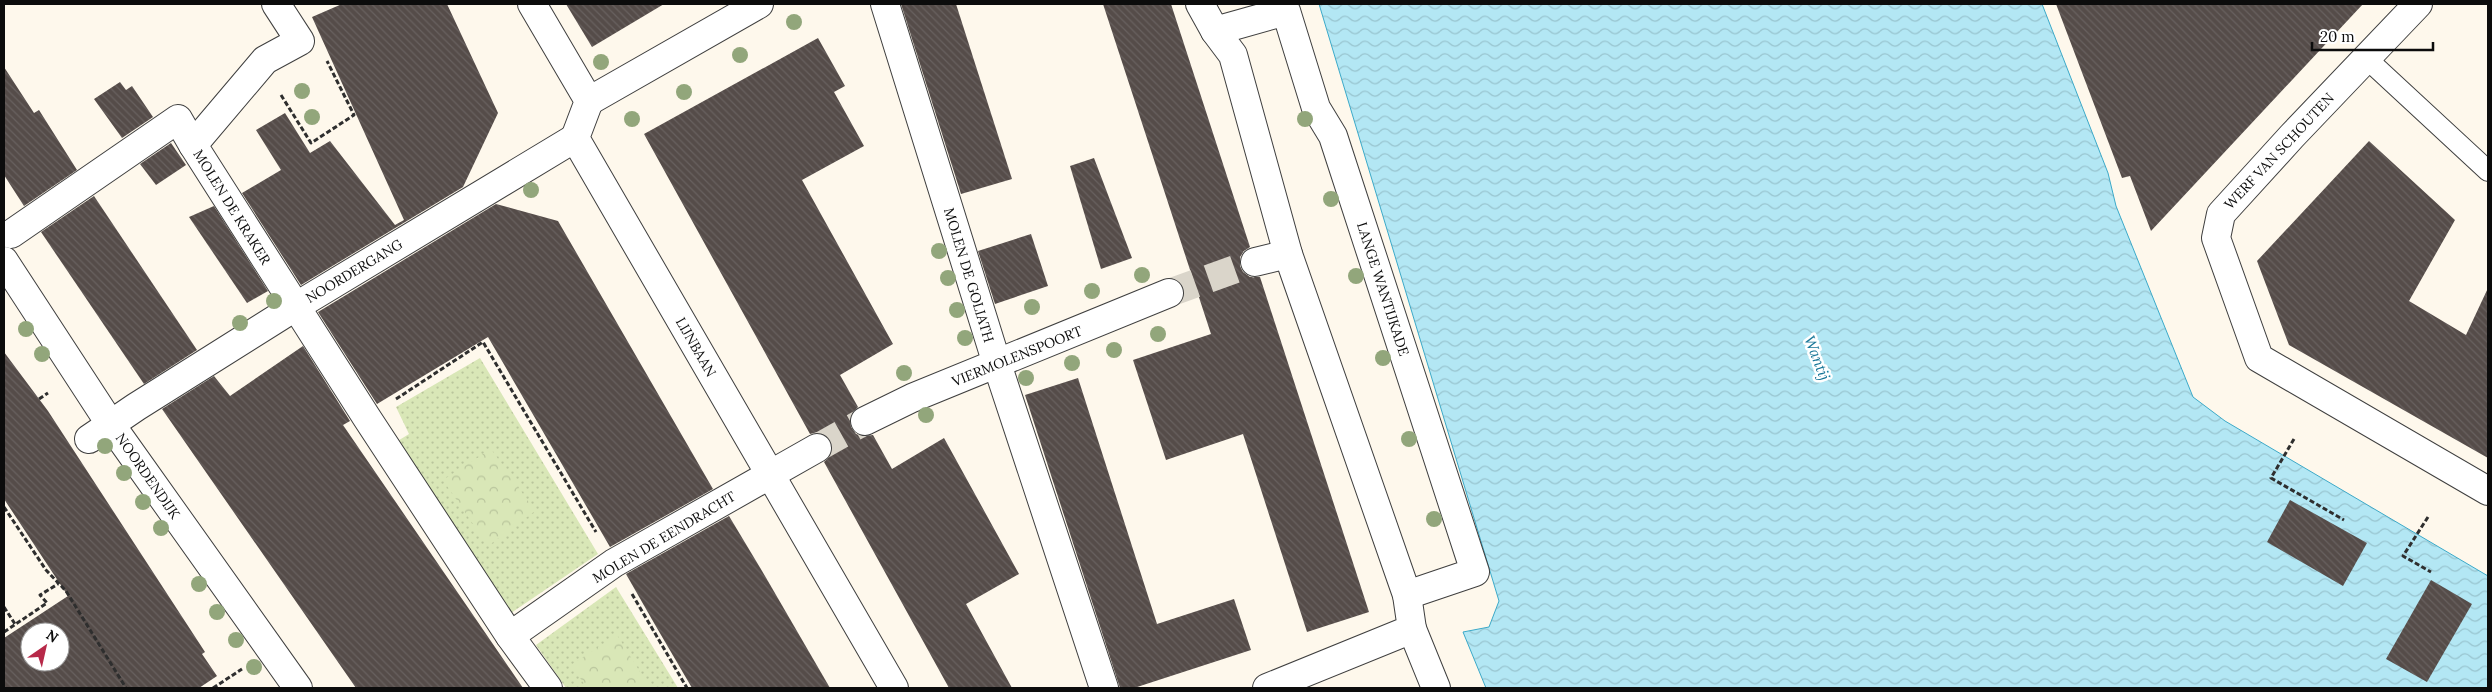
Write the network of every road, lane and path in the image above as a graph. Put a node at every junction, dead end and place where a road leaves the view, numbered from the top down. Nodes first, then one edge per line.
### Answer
1 (276, 4) edge
2 (532, 4) edge
3 (759, 4) edge
4 (884, 4) edge
5 (1200, 4) edge
6 (2418, 4) edge
7 (1215, 31) junction
8 (326, 57) dead end
9 (2366, 58) junction
10 (262, 64) junction
11 (589, 101) junction
12 (575, 138) junction
13 (192, 145) junction
14 (2488, 171) edge
15 (11, 234) dead end
16 (1288, 254) junction
17 (4, 260) edge
18 (1255, 262) tunnel mouth
19 (1170, 293) tunnel mouth
20 (295, 307) junction
21 (997, 364) junction
22 (367, 418) junction
23 (865, 421) tunnel mouth
24 (100, 432) junction
25 (2294, 439) dead end
26 (817, 448) tunnel mouth
27 (770, 474) junction
28 (2488, 491) edge
29 (4, 507) edge
30 (2428, 517) dead end
31 (2344, 520) dead end
32 (614, 563) junction
33 (2431, 572) dead end
34 (58, 584) junction
35 (1407, 595) junction
36 (4, 607) edge
37 (15, 624) junction
38 (1412, 629) junction
39 (4, 632) edge
40 (510, 636) junction
41 (245, 666) dead end
42 (126, 688) edge
43 (213, 688) edge
44 (298, 688) edge
45 (548, 688) edge
46 (687, 688) edge
47 (894, 688) edge
48 (1104, 688) edge
49 (1267, 688) edge
50 (1436, 688) edge

1 - 10 street, MOLEN DE KRAKER
2 - 11 street
3 - 11 street
4 - 21 street, MOLEN DE GOLIATH
5 - 7 street
6 - 9 street, WERF VAN SCHOUTEN
7 - 16 street
7 - 35 street, LANGE WANTIJKADE
8 - 10 path
9 - 14 lane
9 - 28 street, WERF VAN SCHOUTEN
10 - 13 street, MOLEN DE KRAKER
11 - 12 street
12 - 20 street, NOORDERGANG
12 - 27 street, LIJNBAAN
13 - 15 street
13 - 20 street, MOLEN DE KRAKER
16 - 18 street
16 - 35 street
17 - 24 street, NOORDENDIJK
19 - 21 street, VIERMOLENSPOORT
20 - 22 street, MOLEN DE KRAKER
20 - 24 street, NOORDERGANG
21 - 23 street, VIERMOLENSPOORT
21 - 48 street, MOLEN DE GOLIATH
22 - 32 path
22 - 40 street, MOLEN DE KRAKER
24 - 44 street, NOORDENDIJK
25 - 31 path
26 - 27 street
27 - 32 street, MOLEN DE EENDRACHT
27 - 47 street, LIJNBAAN
29 - 34 path
30 - 33 path
32 - 40 street, MOLEN DE EENDRACHT
32 - 46 path
34 - 37 path
34 - 42 path
35 - 38 street
36 - 37 path
37 - 39 path
38 - 49 street
38 - 50 street
40 - 45 street, MOLEN DE KRAKER
41 - 43 path

